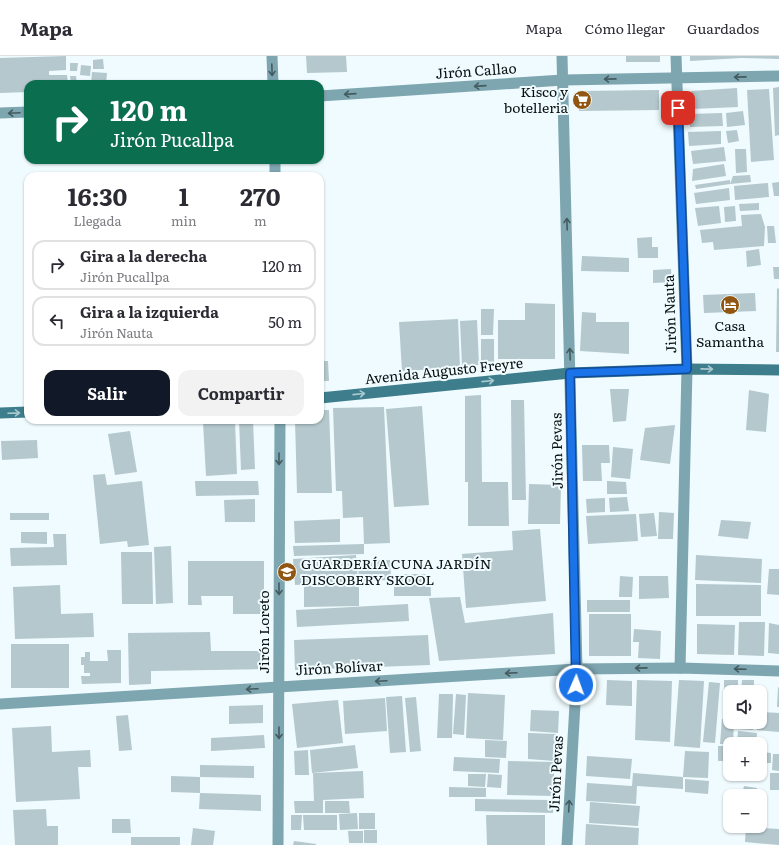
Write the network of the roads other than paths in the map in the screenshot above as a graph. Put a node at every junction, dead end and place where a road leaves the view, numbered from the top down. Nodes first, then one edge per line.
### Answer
1 (272, 56) edge
2 (562, 56) edge
3 (676, 56) edge
4 (779, 76) edge
5 (676, 78) junction
6 (273, 80) edge
7 (563, 80) junction
8 (324, 96) edge
9 (24, 112) edge
10 (0, 113) edge
11 (687, 369) junction
12 (779, 370) edge
13 (570, 373) junction
14 (324, 398) edge
15 (24, 412) edge
16 (0, 413) edge
17 (280, 424) edge
18 (680, 668) junction
19 (577, 669) junction
20 (779, 671) edge
21 (279, 687) junction
22 (0, 704) edge
23 (278, 845) edge
24 (567, 845) edge

1 -> 6 street
2 - 7 street, Jirón Pevas
3 - 5 street, Jirón Nauta
4 -> 5 street, Jirón Callao
5 -> 7 street, Jirón Callao
5 - 11 street, Jirón Nauta
7 -> 8 street, Jirón Callao
13 -> 7 street, Jirón Pevas
9 -> 10 street
11 -> 12 main road, Avenida Augusto Freyre
11 - 13 main road, Avenida Augusto Freyre
11 - 18 street, Jirón Nauta
14 -> 13 main road, Avenida Augusto Freyre
13 - 19 street, Jirón Pevas
16 -> 15 main road
17 -> 21 street, Jirón Loreto
18 -> 19 street, Jirón Bolívar
20 -> 18 street, Jirón Bolívar
19 -> 21 street, Jirón Bolívar
24 -> 19 street, Jirón Pevas
21 -> 22 street, Jirón Bolívar
21 -> 23 street, Jirón Loreto

